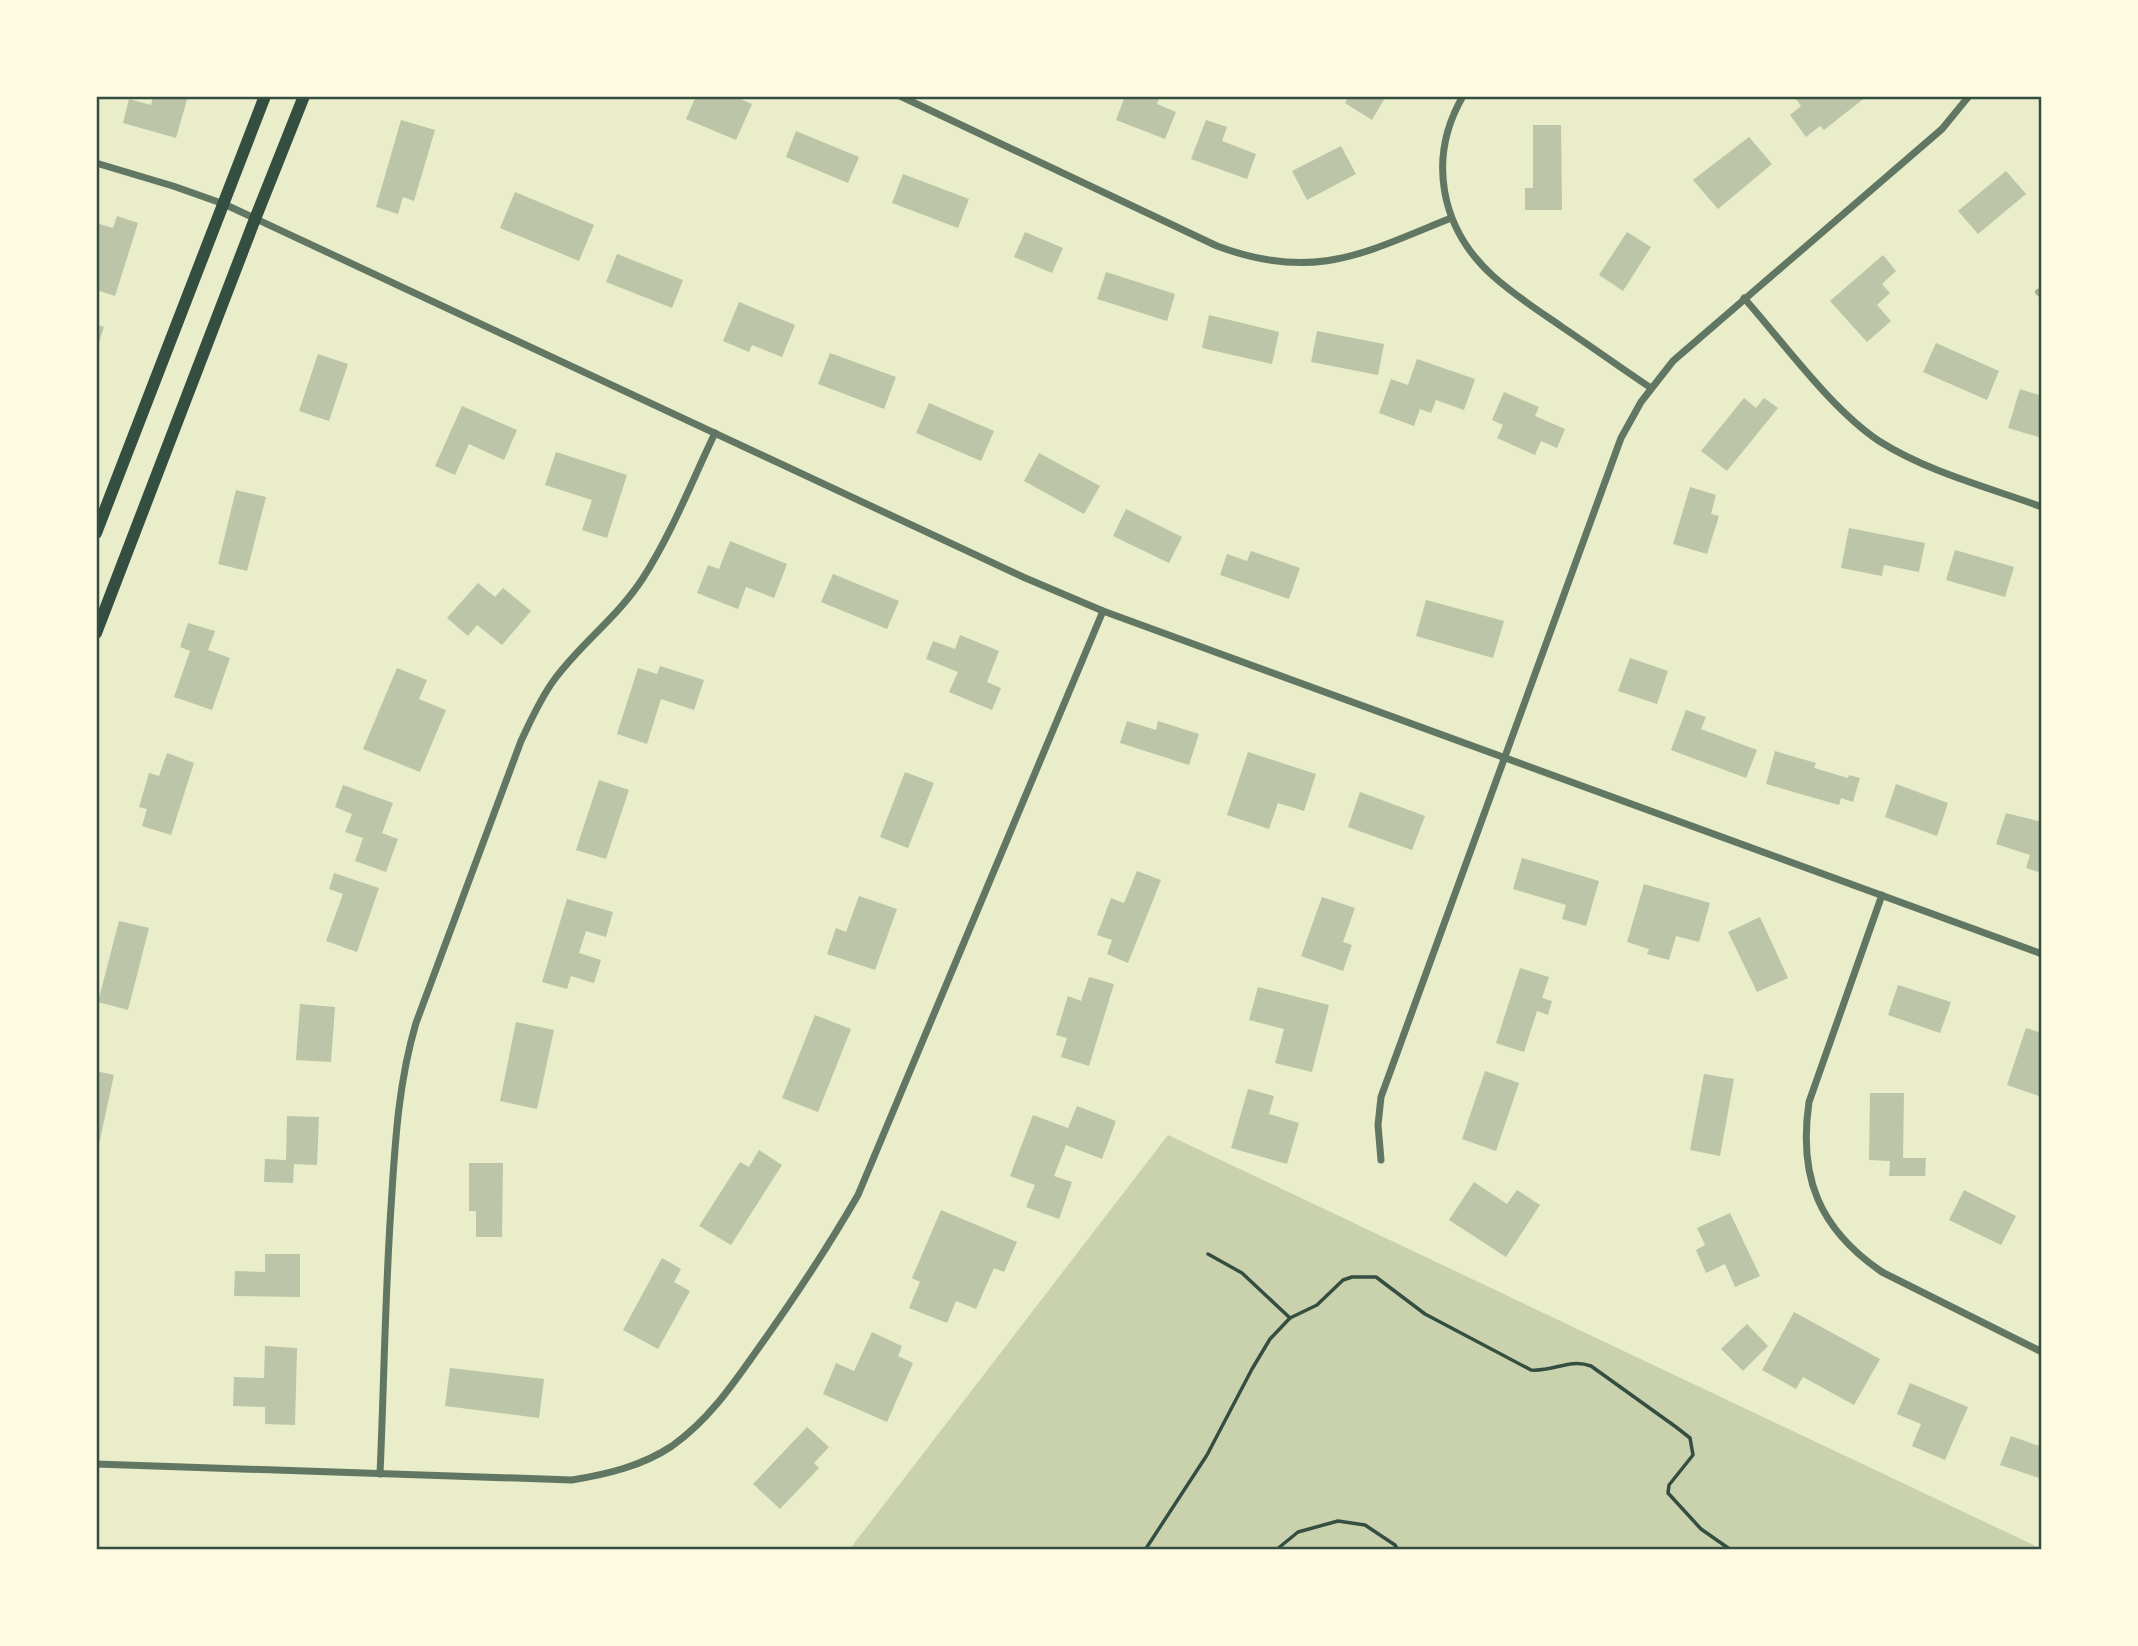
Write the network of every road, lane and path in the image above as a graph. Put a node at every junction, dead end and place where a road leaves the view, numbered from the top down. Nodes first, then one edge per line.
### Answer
1 (265, 96) edge
2 (304, 96) edge
3 (900, 96) edge
4 (1463, 96) edge
5 (1969, 96) edge
6 (96, 163) edge
7 (224, 204) junction
8 (1451, 218) junction
9 (255, 219) junction
10 (1744, 298) junction
11 (1651, 388) junction
12 (715, 433) junction
13 (2042, 507) edge
14 (96, 533) edge
15 (1103, 611) junction
16 (96, 633) edge
17 (1506, 758) junction
18 (1882, 895) junction
19 (2042, 954) edge
20 (1381, 1160) dead end
21 (1208, 1254) dead end
22 (1290, 1318) junction
23 (2042, 1352) edge
24 (96, 1464) edge
25 (380, 1474) junction
26 (1145, 1550) edge
27 (1276, 1550) edge
28 (1398, 1550) edge
29 (1731, 1550) edge

1 - 7 main road
2 - 9 main road
3 - 8 street
4 - 8 street
5 - 10 street
6 - 7 street
7 - 9 street
7 - 14 main road
8 - 11 street
9 - 12 street
9 - 16 main road
10 - 11 street
10 - 13 street
11 - 17 street
12 - 15 street
12 - 25 street
15 - 17 street
15 - 25 street
17 - 18 street
17 - 20 street
18 - 19 street
18 - 23 street
21 - 22 path
22 - 26 path
22 - 29 path
24 - 25 street
27 - 28 path

